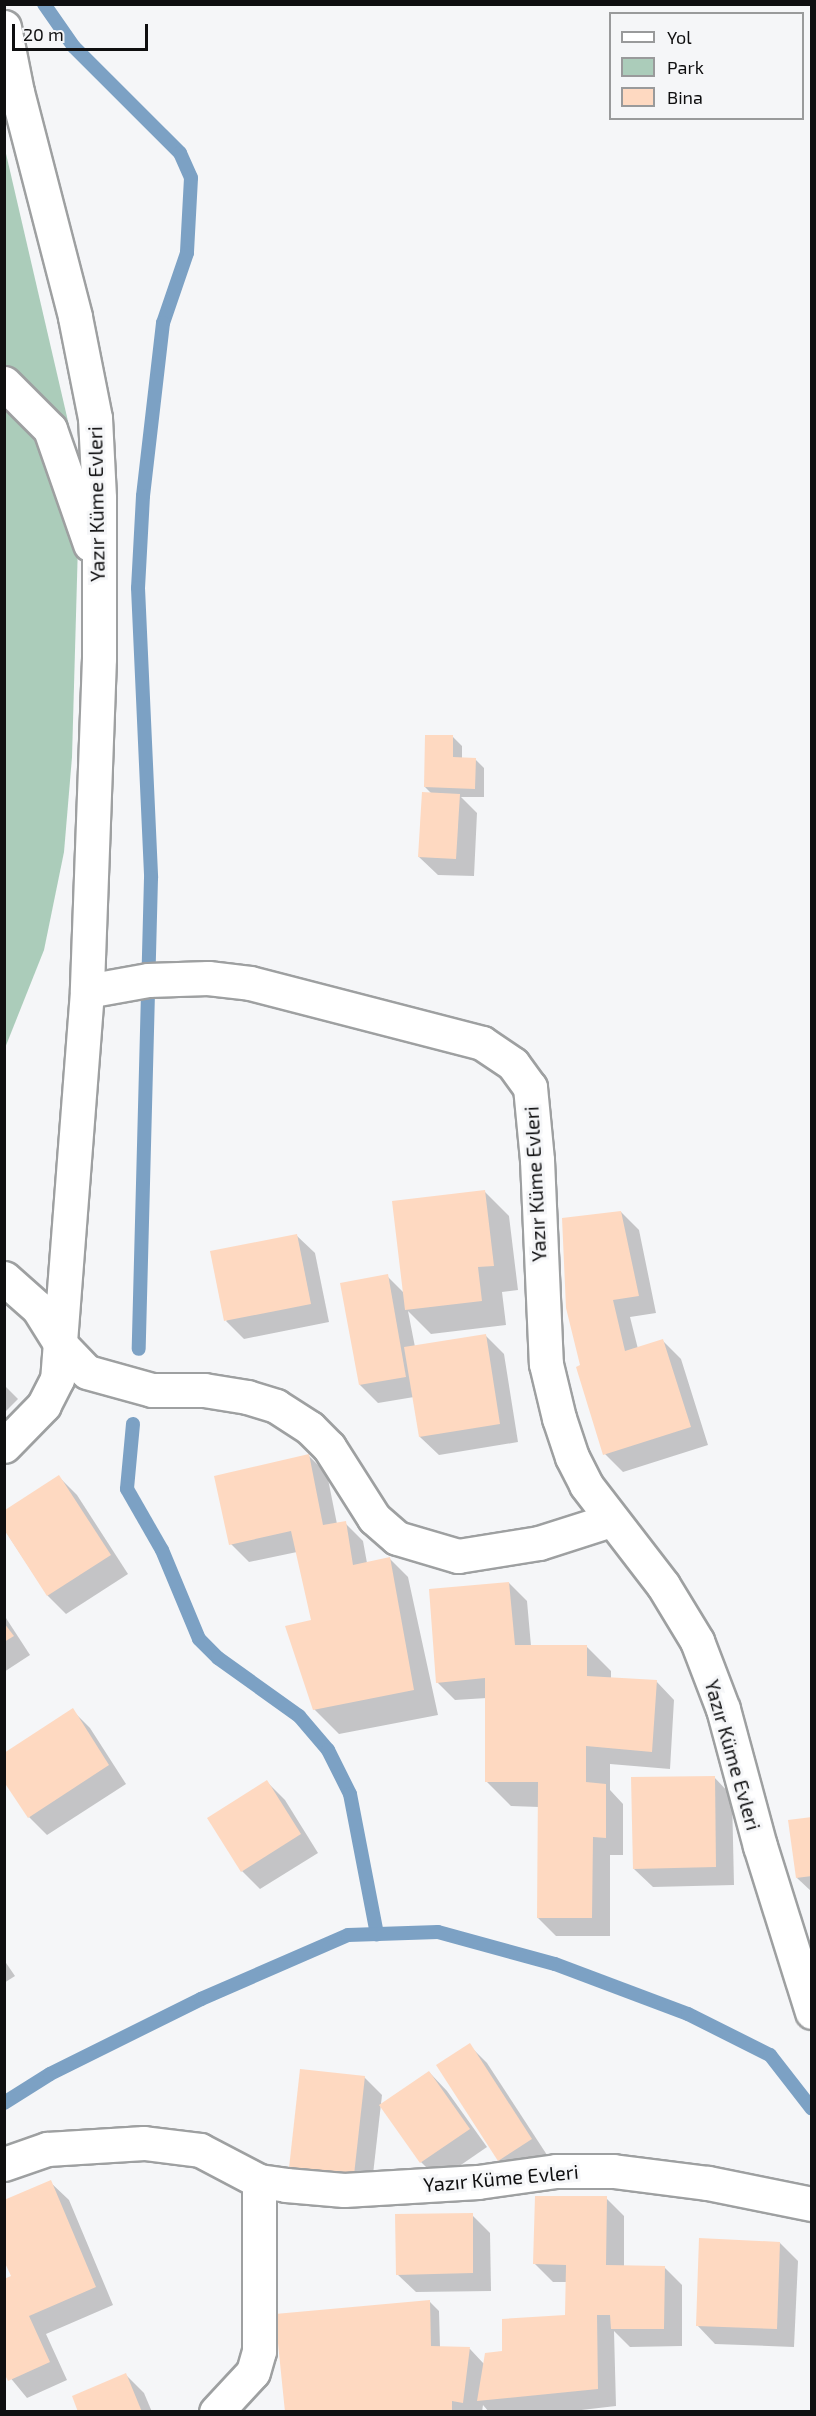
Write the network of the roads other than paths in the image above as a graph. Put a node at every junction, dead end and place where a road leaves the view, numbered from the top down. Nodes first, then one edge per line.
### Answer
1 (4, 27) edge
2 (4, 383) edge
3 (97, 565) junction
4 (87, 991) junction
5 (4, 1278) edge
6 (61, 1345) junction
7 (4, 1446) edge
8 (611, 1520) junction
9 (812, 2012) edge
10 (4, 2164) edge
11 (260, 2181) junction
12 (812, 2204) edge
13 (216, 2412) edge

1 - 3 street, Yazır Küme Evleri
2 - 3 street
3 - 4 street, Yazır Küme Evleri
4 - 6 street, Yazır Küme Evleri
4 - 8 street, Yazır Küme Evleri
5 - 6 street
6 - 7 street, Yazır Küme Evleri
6 - 8 street
8 - 9 street, Yazır Küme Evleri
10 - 11 street, Yazır Küme Evleri
11 - 12 street, Yazır Küme Evleri
11 - 13 street

